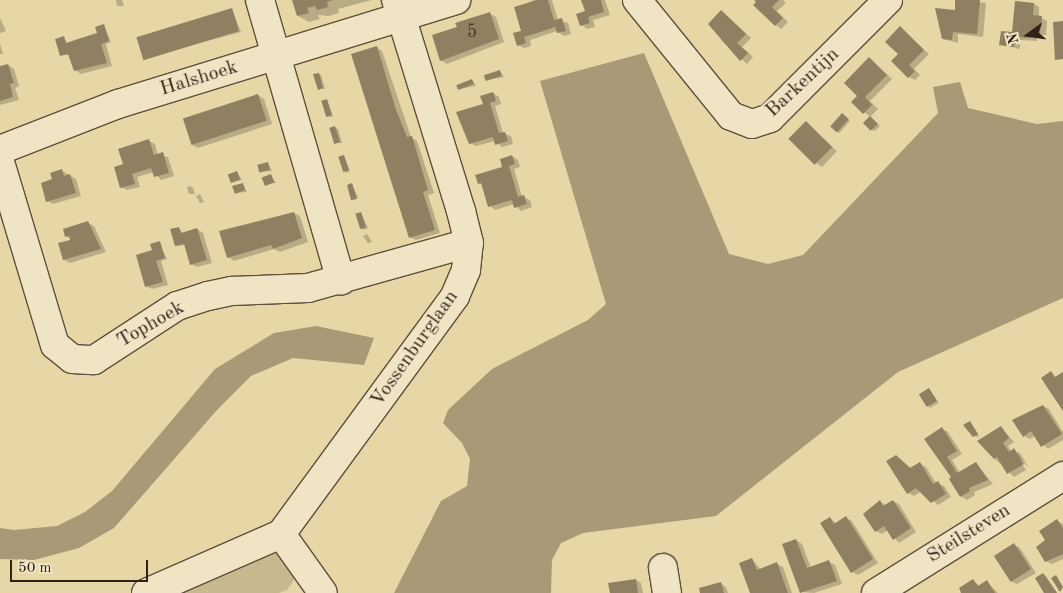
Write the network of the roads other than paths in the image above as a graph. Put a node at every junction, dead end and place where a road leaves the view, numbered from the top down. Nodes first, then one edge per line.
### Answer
1 (260, 0) edge
2 (456, 0) edge
3 (637, 0) edge
4 (888, 0) edge
5 (398, 8) edge
6 (277, 56) junction
7 (0, 150) edge
8 (0, 162) edge
9 (469, 243) junction
10 (341, 281) junction
11 (1063, 476) edge
12 (281, 534) junction
13 (312, 590) edge
14 (146, 593) edge
15 (876, 593) edge

1 - 6 street
2 - 5 street
3 - 4 street, Barkentijn
5 - 6 street, Halshoek
5 - 9 street, Vossenburglaan
6 - 7 street, Halshoek
6 - 10 street
8 - 10 street, Tophoek
9 - 10 street, Tophoek
9 - 12 street, Vossenburglaan
11 - 15 street, Steilsteven
12 - 13 street
12 - 14 street

